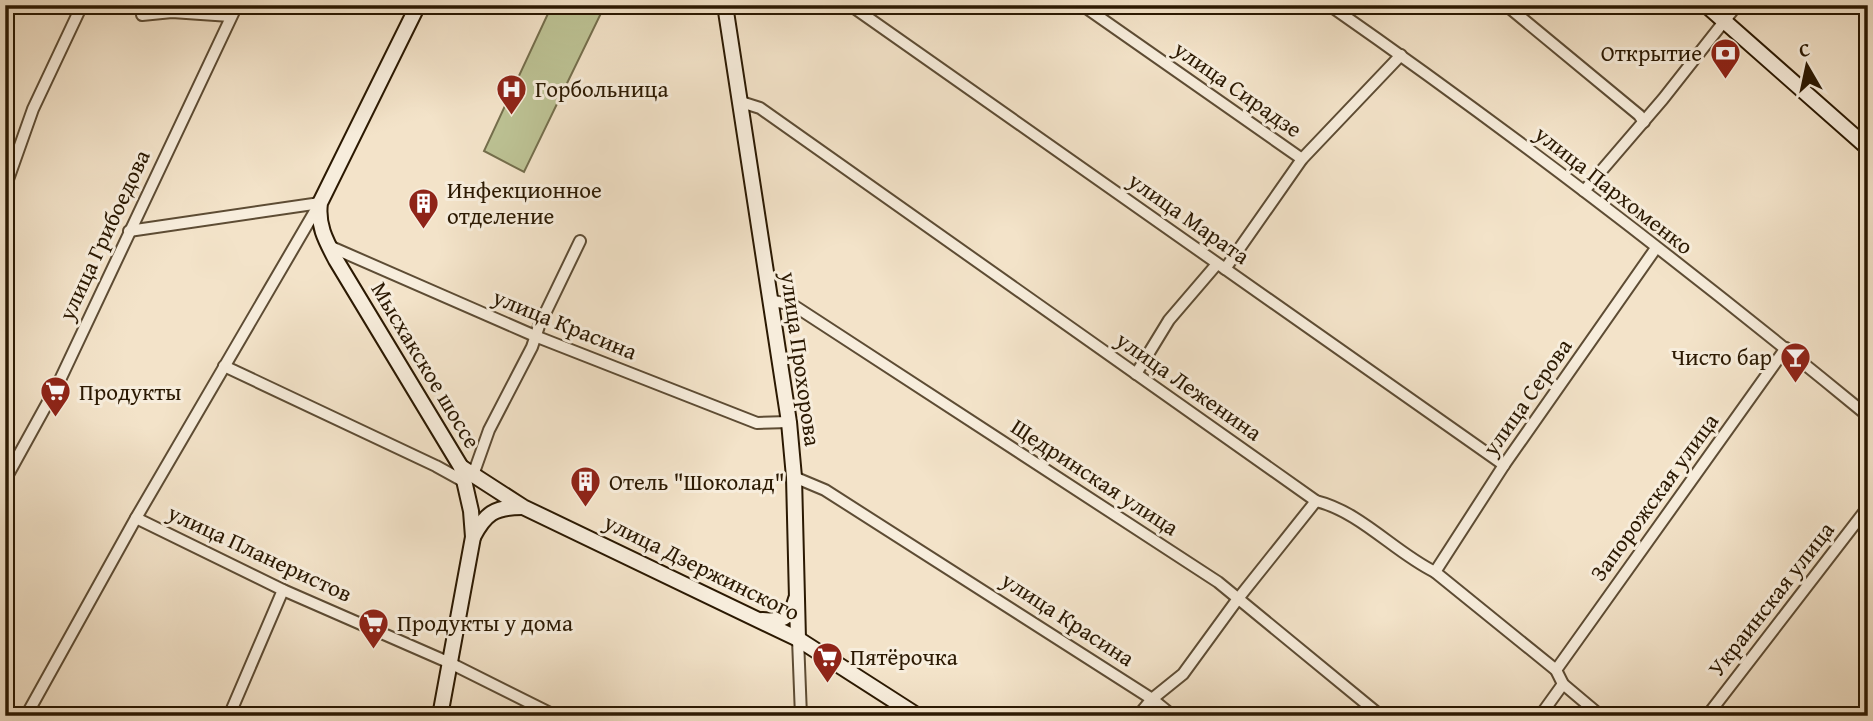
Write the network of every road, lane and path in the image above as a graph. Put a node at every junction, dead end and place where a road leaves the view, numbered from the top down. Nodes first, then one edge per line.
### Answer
1 (82, 5) edge
2 (237, 5) edge
3 (418, 5) edge
4 (850, 5) edge
5 (1082, 5) edge
6 (1329, 5) edge
7 (1506, 5) edge
8 (1706, 5) edge
9 (1737, 5) edge
10 (725, 9) edge
11 (142, 15) dead end
12 (230, 16) junction
13 (1724, 21) junction
14 (1401, 55) junction
15 (741, 102) junction
16 (1644, 122) junction
17 (1868, 148) edge
18 (1302, 159) junction
19 (5, 188) edge
20 (1584, 191) junction
21 (319, 206) junction
22 (291, 208) junction
23 (129, 231) junction
24 (303, 234) junction
25 (580, 241) dead end
26 (329, 246) junction
27 (1656, 248) junction
28 (1221, 267) junction
29 (769, 300) junction
30 (536, 336) junction
31 (1786, 348) junction
32 (224, 366) junction
33 (1136, 374) junction
34 (1868, 416) edge
35 (789, 422) junction
36 (1504, 465) junction
37 (466, 475) junction
38 (794, 477) junction
39 (5, 480) edge
40 (1316, 501) junction
41 (523, 506) junction
42 (1868, 507) edge
43 (136, 518) junction
44 (473, 537) junction
45 (1435, 572) junction
46 (283, 590) junction
47 (797, 593) junction
48 (1237, 600) junction
49 (757, 619) junction
50 (799, 639) junction
51 (450, 663) junction
52 (1556, 670) junction
53 (1563, 684) junction
54 (1152, 699) junction
55 (26, 716) edge
56 (229, 716) edge
57 (440, 716) edge
58 (556, 716) edge
59 (801, 716) edge
60 (918, 716) edge
61 (1138, 716) edge
62 (1173, 716) edge
63 (1381, 716) edge
64 (1540, 716) edge
65 (1601, 716) edge
66 (1707, 716) edge

1 - 19 street
2 - 12 street, улица Грибоедова
3 - 21 street
4 - 28 street, улица Марата
5 - 18 street, улица Сирадзе
6 - 14 street, улица Пархоменко
7 - 16 street
8 - 13 street
9 - 13 street
10 - 15 street, улица Прохорова
11 - 12 street
12 - 23 street, улица Грибоедова
13 - 16 street
13 - 17 street
14 - 18 street
14 - 20 street, улица Пархоменко
15 - 29 street, улица Прохорова
15 - 33 street, улица Леженина
16 - 20 street
18 - 28 street
20 - 27 street, улица Пархоменко
21 - 22 street
21 - 24 street
21 - 26 street, Мысхакское шоссе
22 - 23 street
22 - 24 street
23 - 39 street, улица Грибоедова
24 - 32 street
25 - 30 street
26 - 30 street, улица Красина
26 - 37 street, Мысхакское шоссе
27 - 31 street, улица Пархоменко
27 - 36 street, улица Серова
28 - 33 street
28 - 36 street, улица Марата
29 - 35 street, улица Прохорова
29 - 48 street, Щедринская улица
30 - 35 street, улица Красина
30 - 37 street
31 - 34 street, улица Пархоменко
31 - 52 street, Запорожская улица
32 - 37 street, улица Дзержинского
32 - 43 street
33 - 40 street, улица Леженина
35 - 38 street, улица Прохорова
36 - 45 street, улица Серова
37 - 41 street, улица Дзержинского
37 - 44 street, Мысхакское шоссе
38 - 47 street, улица Прохорова
38 - 54 street, улица Красина
40 - 45 street, улица Леженина
40 - 48 street
41 - 44 street
41 - 49 street, улица Дзержинского
42 - 66 street, Украинская улица
43 - 46 street, улица Планеристов
43 - 55 street
44 - 51 street, Мысхакское шоссе
45 - 52 street, улица Леженина
46 - 51 street, улица Планеристов
46 - 56 street
47 - 49 street
47 - 50 street, улица Прохорова
48 - 54 street
48 - 63 street, Щедринская улица
49 - 50 street, улица Дзержинского
50 - 59 street, улица Прохорова
50 - 60 street, улица Дзержинского
51 - 57 street, Мысхакское шоссе
51 - 58 street, улица Планеристов
52 - 53 street, улица Леженина
53 - 64 street
53 - 65 street, улица Леженина
54 - 61 street
54 - 62 street, улица Красина

